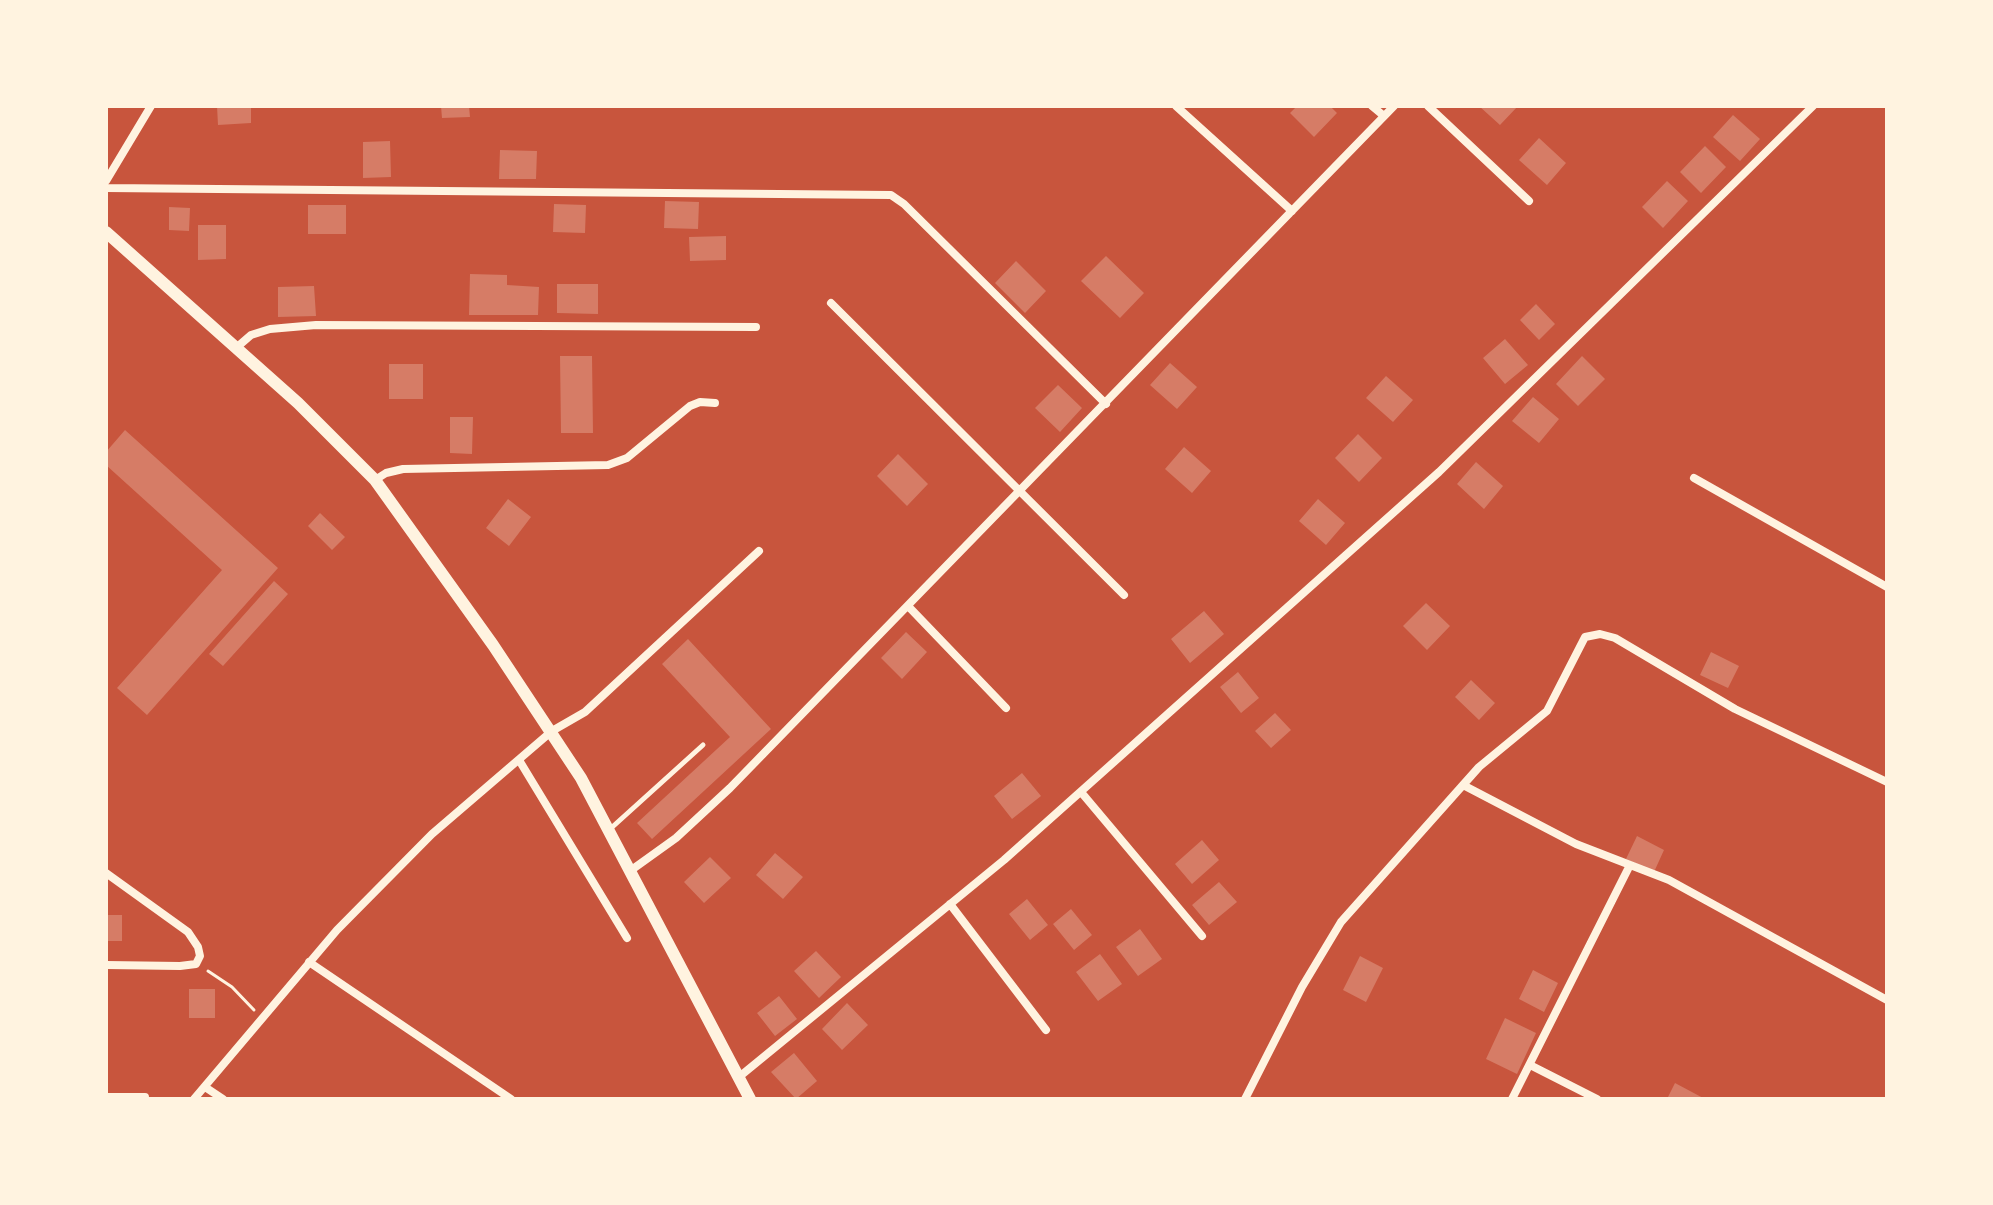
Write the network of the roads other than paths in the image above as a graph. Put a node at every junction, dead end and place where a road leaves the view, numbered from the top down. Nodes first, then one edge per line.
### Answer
1 (151, 106) edge
2 (1176, 106) edge
3 (1372, 106) edge
4 (1394, 106) edge
5 (1428, 106) edge
6 (1813, 106) edge
7 (1384, 116) junction
8 (106, 181) edge
9 (106, 188) edge
10 (1529, 201) dead end
11 (1292, 211) junction
12 (106, 232) edge
13 (831, 303) dead end
14 (756, 327) dead end
15 (236, 348) junction
16 (715, 403) dead end
17 (1106, 404) junction
18 (1694, 478) dead end
19 (375, 480) junction
20 (1020, 492) junction
21 (759, 551) dead end
22 (1887, 587) edge
23 (1124, 595) dead end
24 (908, 606) junction
25 (1006, 708) dead end
26 (552, 731) junction
27 (703, 745) dead end
28 (519, 760) junction
29 (1887, 782) edge
30 (1463, 785) junction
31 (1081, 792) junction
32 (608, 830) junction
33 (1630, 865) junction
34 (630, 871) junction
35 (106, 873) edge
36 (950, 904) junction
37 (1202, 936) dead end
38 (627, 938) dead end
39 (309, 962) junction
40 (106, 965) edge
41 (1887, 1000) edge
42 (1046, 1030) dead end
43 (1530, 1065) junction
44 (739, 1077) junction
45 (205, 1087) junction
46 (106, 1097) edge
47 (145, 1097) dead end
48 (194, 1099) edge
49 (223, 1099) edge
50 (511, 1099) edge
51 (750, 1099) edge
52 (1245, 1099) edge
53 (1512, 1099) edge
54 (1597, 1099) edge

1 - 8 street
2 - 11 street
3 - 7 street
4 - 7 street
5 - 10 street
6 - 31 street
7 - 11 street
9 - 17 street
11 - 17 street
12 - 15 street
13 - 20 street
14 - 15 street
15 - 19 street
16 - 19 street
17 - 20 street
18 - 22 street
19 - 26 street
20 - 23 street
20 - 24 street
21 - 26 street
24 - 25 street
24 - 34 street
26 - 28 street
26 - 32 street
27 - 32 lane
28 - 38 street
28 - 39 street
29 - 30 street
30 - 33 street
30 - 52 street
31 - 36 street
31 - 37 street
32 - 34 street
33 - 41 street
33 - 43 street
34 - 44 street
35 - 40 street
36 - 42 street
36 - 44 street
39 - 45 street
39 - 50 street
43 - 53 street
43 - 54 street
44 - 51 street
45 - 48 street
45 - 49 street
46 - 47 street

